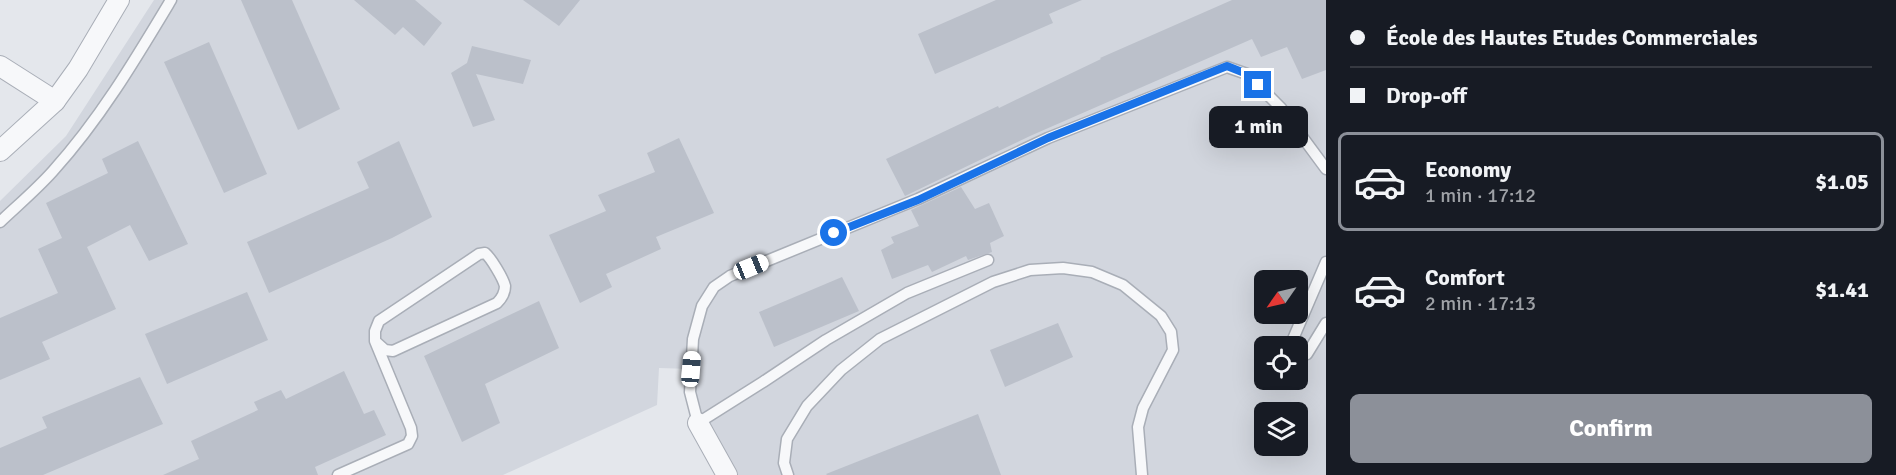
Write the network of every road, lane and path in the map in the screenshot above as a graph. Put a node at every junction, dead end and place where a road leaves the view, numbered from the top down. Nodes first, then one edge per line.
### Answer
1 (119, 0) edge
2 (171, 0) edge
3 (0, 66) edge
4 (56, 101) junction
5 (0, 151) edge
6 (1326, 169) edge
7 (0, 222) edge
8 (988, 260) dead end
9 (1326, 262) edge
10 (1326, 323) edge
11 (1294, 336) edge
12 (375, 341) junction
13 (1308, 352) edge
14 (698, 423) junction
15 (338, 475) edge
16 (727, 475) edge
17 (788, 475) edge
18 (1142, 475) edge

1 - 4 street
2 - 7 lane
3 - 4 street
4 - 5 street
6 - 14 lane
8 - 14 lane
9 - 11 lane
10 - 13 lane
12 - 12 lane
12 - 15 lane
14 - 16 street
17 - 18 lane

